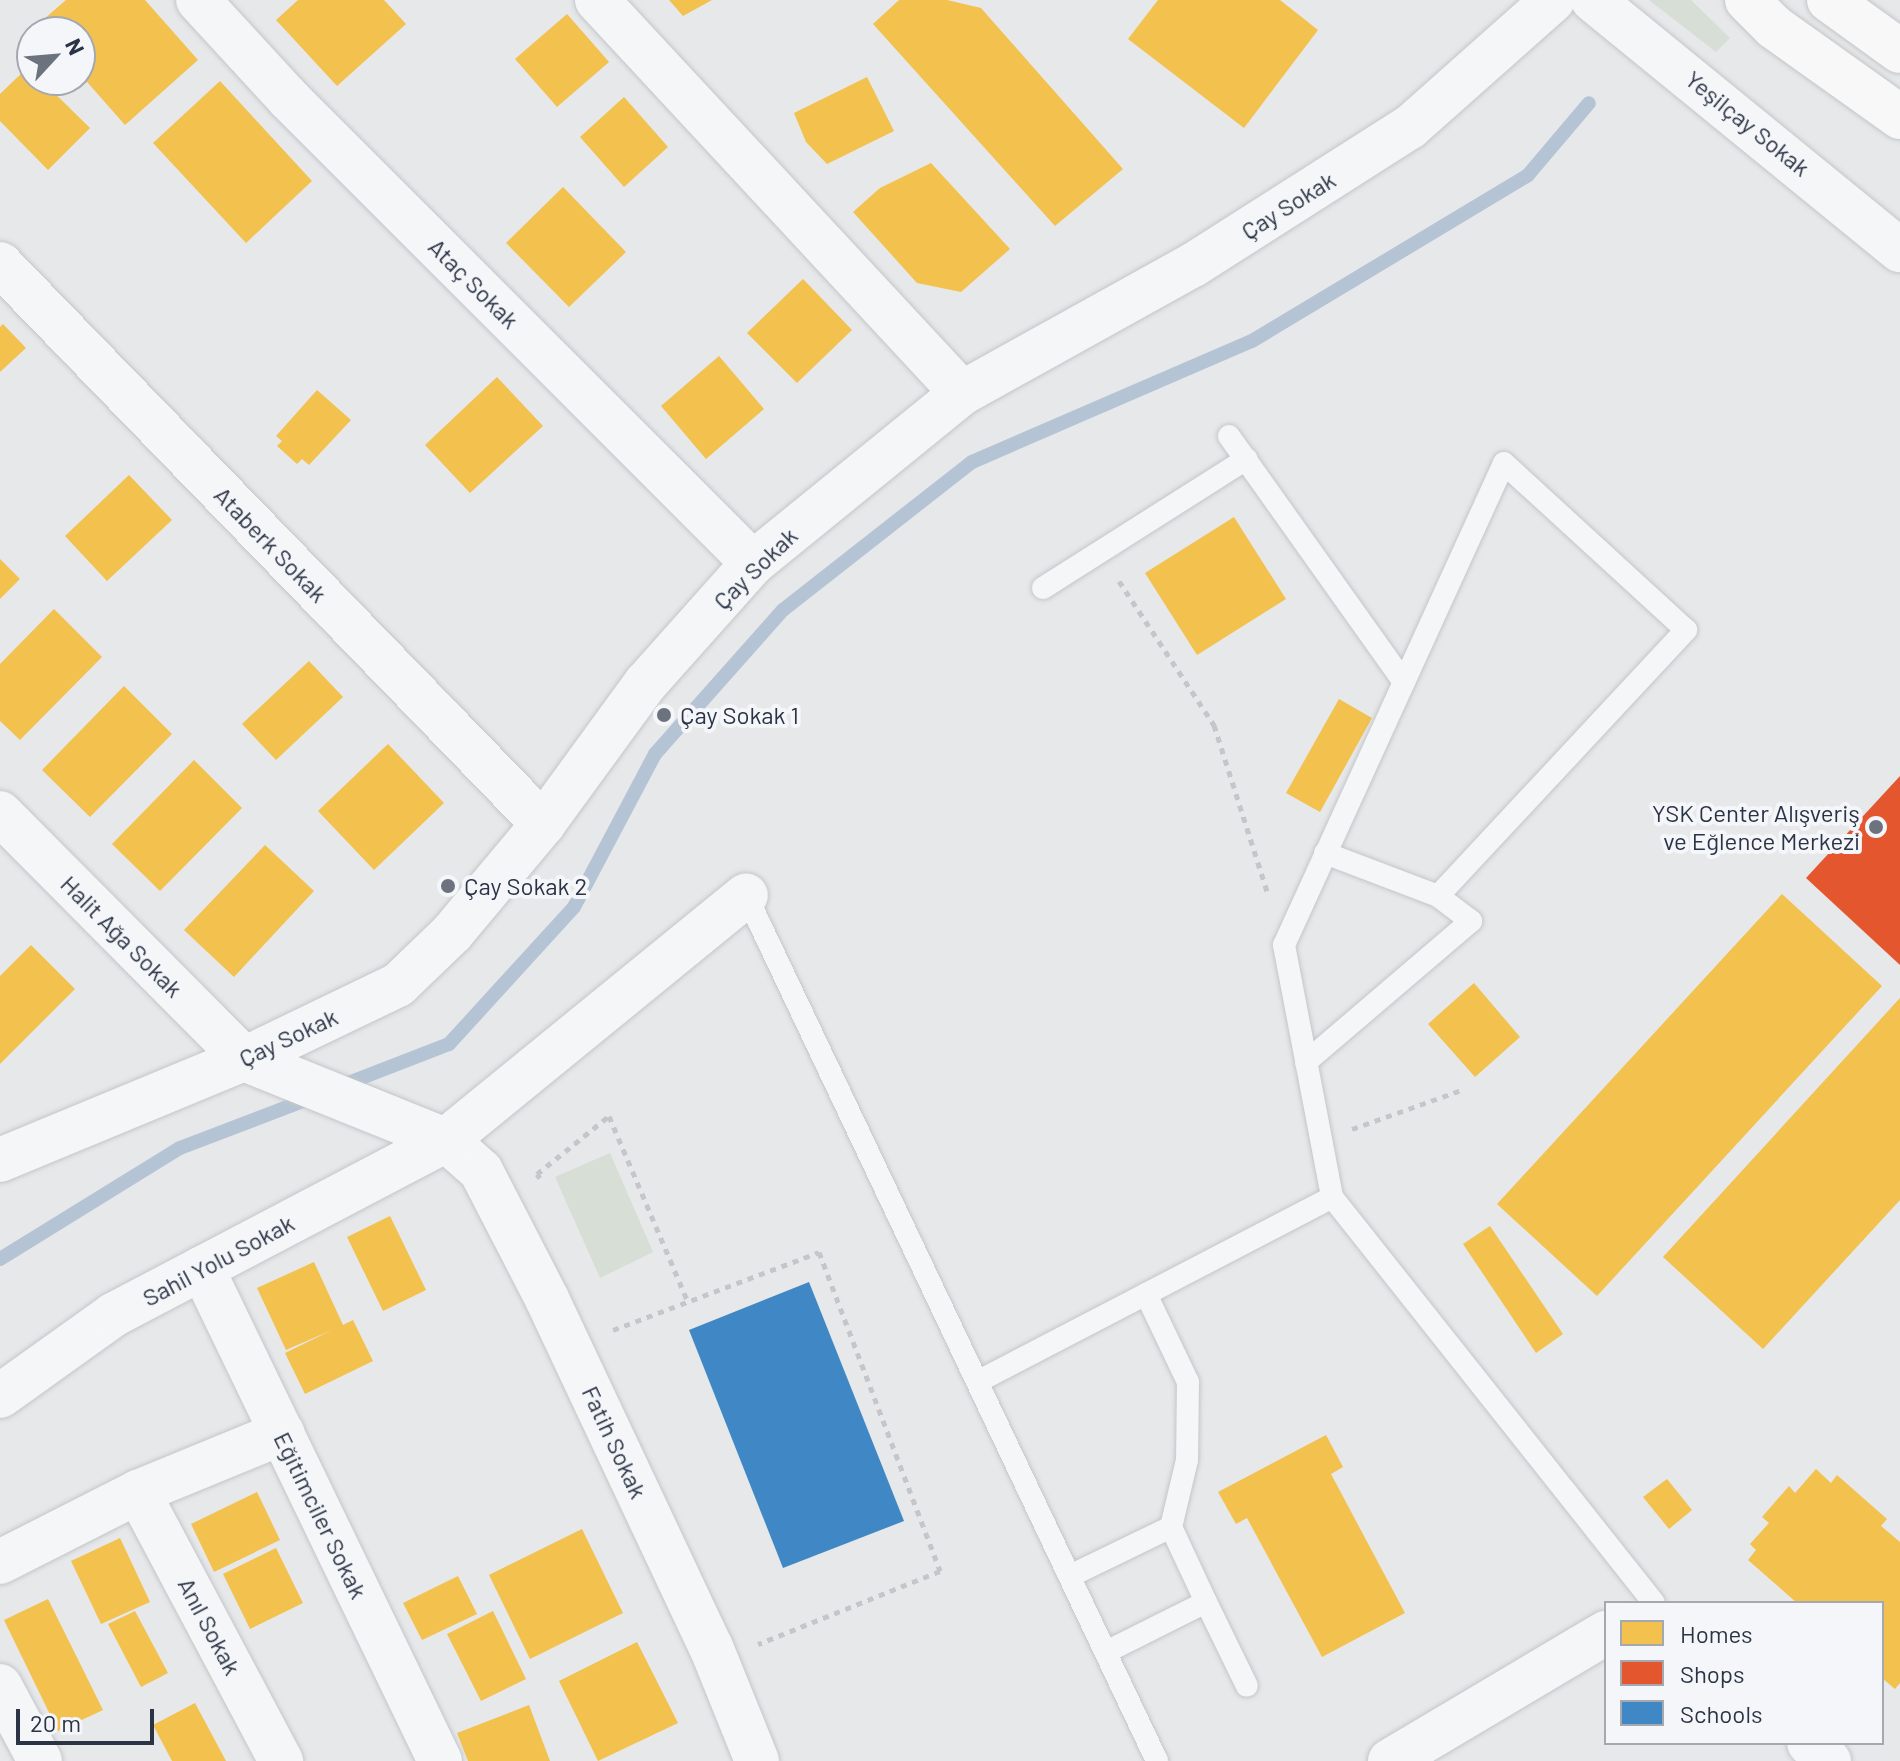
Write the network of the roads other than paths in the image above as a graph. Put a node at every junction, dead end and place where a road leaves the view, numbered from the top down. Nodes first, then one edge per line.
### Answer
1 (198, 0) edge
2 (597, 0) edge
3 (1553, 0) edge
4 (1593, 0) edge
5 (1747, 0) edge
6 (1829, 0) edge
7 (1900, 51) edge
8 (1900, 117) edge
9 (1900, 250) edge
10 (0, 264) edge
11 (962, 393) junction
12 (1229, 436) dead end
13 (1246, 459) junction
14 (753, 563) junction
15 (1043, 588) dead end
16 (1404, 682) junction
17 (0, 813) edge
18 (543, 824) junction
19 (1325, 853) junction
20 (746, 895) joint
21 (1438, 896) junction
22 (244, 1059) junction
23 (1306, 1062) junction
24 (446, 1140) junction
25 (0, 1160) edge
26 (1332, 1197) junction
27 (202, 1268) junction
28 (1146, 1294) junction
29 (979, 1381) junction
30 (0, 1396) edge
31 (282, 1433) junction
32 (138, 1492) junction
33 (1171, 1527) junction
34 (0, 1562) edge
35 (1070, 1576) junction
36 (1652, 1601) edge
37 (1206, 1602) junction
38 (1604, 1634) edge
39 (1106, 1652) junction
40 (0, 1686) edge
41 (1247, 1686) dead end
42 (40, 1761) edge
43 (281, 1761) edge
44 (440, 1761) edge
45 (757, 1761) edge
46 (1157, 1761) edge
47 (1390, 1761) edge

1 - 14 street, Ataç Sokak
2 - 11 street
3 - 11 street, Çay Sokak
4 - 9 street, Yeşilçay Sokak
5 - 8 highway
6 - 7 highway
10 - 18 street, Ataberk Sokak
11 - 14 street, Çay Sokak
12 - 13 lane
13 - 15 lane
13 - 16 lane
14 - 18 street, Çay Sokak
16 - 19 lane
16 - 21 lane
17 - 22 street, Halit Ağa Sokak
18 - 22 street, Çay Sokak
19 - 21 lane
19 - 23 lane
20 - 24 street, Sahil Yolu Sokak
20 - 29 lane
21 - 23 lane
22 - 24 street, Fatih Sokak
22 - 25 street, Çay Sokak
23 - 26 lane
24 - 27 street, Sahil Yolu Sokak
24 - 45 street, Fatih Sokak
26 - 28 lane
26 - 36 lane
27 - 30 street, Sahil Yolu Sokak
27 - 31 street, Eğitimciler Sokak
28 - 29 lane
28 - 33 lane
29 - 35 lane
31 - 32 street
31 - 44 street, Eğitimciler Sokak
32 - 34 street
32 - 43 street, Anıl Sokak
33 - 35 lane
33 - 37 lane
35 - 39 lane
37 - 39 lane
37 - 41 lane
38 - 47 street
39 - 46 lane
40 - 42 street

